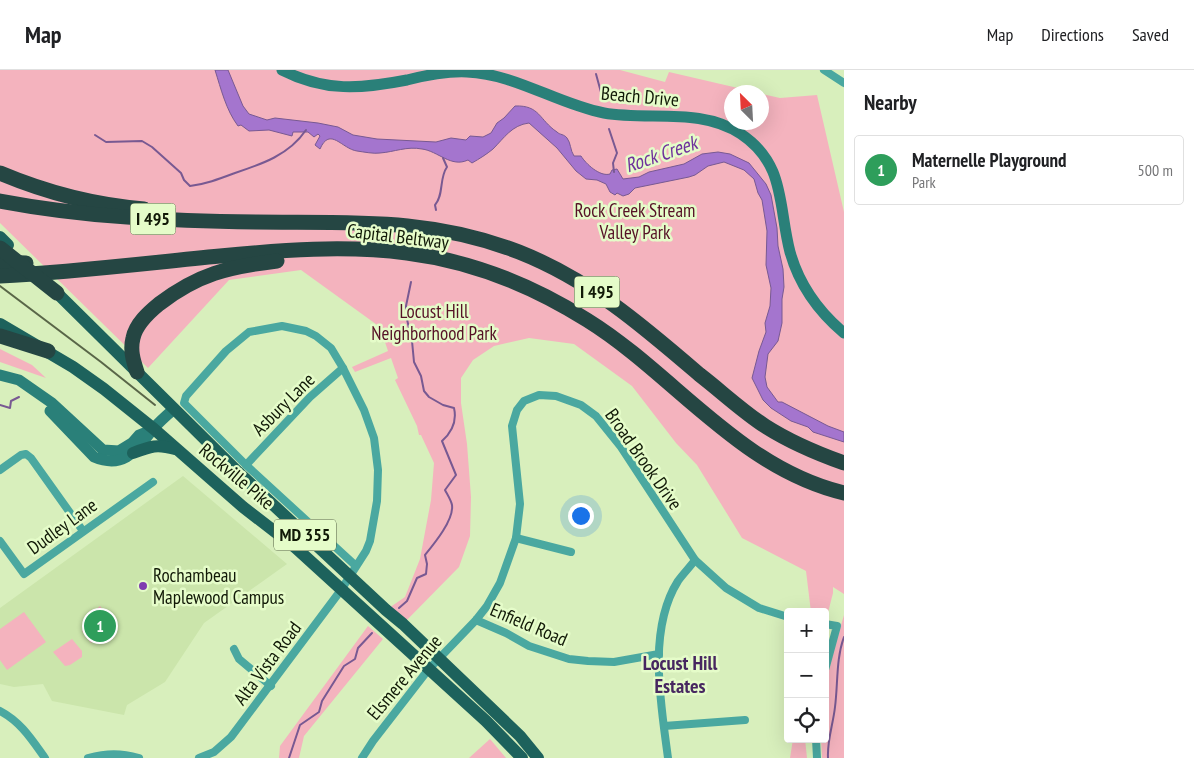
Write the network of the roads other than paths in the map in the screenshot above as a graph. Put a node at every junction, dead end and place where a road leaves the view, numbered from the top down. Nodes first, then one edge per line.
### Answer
1 (282, 70) edge
2 (824, 70) edge
3 (844, 84) edge
4 (0, 173) edge
5 (0, 201) edge
6 (307, 222) junction
7 (3, 243) edge
8 (409, 253) junction
9 (0, 262) edge
10 (123, 265) junction
11 (0, 276) edge
12 (57, 293) joint
13 (0, 324) edge
14 (844, 332) edge
15 (0, 336) edge
16 (48, 351) junction
17 (343, 368) junction
18 (136, 372) junction
19 (0, 375) edge
20 (44, 398) junction
21 (179, 406) junction
22 (154, 429) junction
23 (175, 449) junction
24 (134, 453) junction
25 (844, 463) edge
26 (246, 465) junction
27 (0, 470) edge
28 (152, 482) dead end
29 (844, 493) edge
30 (83, 531) junction
31 (516, 538) junction
32 (0, 541) edge
33 (571, 552) dead end
34 (695, 560) junction
35 (353, 571) junction
36 (342, 590) junction
37 (784, 616) edge
38 (476, 620) junction
39 (829, 625) edge
40 (234, 649) dead end
41 (659, 654) junction
42 (829, 655) edge
43 (439, 658) junction
44 (428, 670) junction
45 (271, 686) junction
46 (0, 712) edge
47 (746, 720) dead end
48 (664, 726) junction
49 (816, 743) edge
50 (216, 755) edge
51 (45, 758) edge
52 (88, 758) edge
53 (139, 758) edge
54 (199, 758) edge
55 (362, 758) edge
56 (522, 758) edge
57 (538, 758) edge
58 (668, 758) edge
59 (817, 758) edge

1 - 14 street, Beach Drive
2 - 3 street
4 - 6 highway
5 - 6 highway, Capital Beltway / I 495
6 - 25 highway, Capital Beltway / I 495
7 - 12 highway, bridge
8 - 10 highway, Capital Beltway / I 495
8 - 18 highway
8 - 29 highway, Capital Beltway / I 495
9 - 10 highway
10 - 11 highway, Capital Beltway / I 495
12 - 18 main road, Rockville Pike / MD 355
13 - 16 main road, Rockville Pike / MD 355
15 - 16 highway
16 - 22 main road, Rockville Pike / MD 355
17 - 21 street, Alta Vista Road
17 - 26 street, Asbury Lane
17 - 35 street, Alta Vista Road
18 - 21 main road, Rockville Pike / MD 355
19 - 20 street
20 - 22 street
20 - 24 street
21 - 22 street
21 - 26 street, Rockville Pike
21 - 35 main road, Rockville Pike / MD 355
22 - 23 main road, Rockville Pike / MD 355
22 - 24 street
23 - 24 main road
23 - 36 main road, Rockville Pike / MD 355
26 - 35 street, Rockville Pike
27 - 30 street
28 - 30 street, Dudley Lane
30 - 32 street, Dudley Lane
31 - 33 street
31 - 34 street, Broad Brook Drive
31 - 38 street, Broad Brook Drive
34 - 37 street, Broad Brook Drive
34 - 41 street
35 - 36 street, Alta Vista Road
35 - 43 main road, Rockville Pike / MD 355
36 - 44 main road, Rockville Pike / MD 355
36 - 45 street, Alta Vista Road
38 - 41 street, Enfield Road
38 - 43 street, Elsmere Avenue
39 - 42 street
40 - 45 street
41 - 48 street
43 - 44 street, Elsmere Avenue
43 - 57 main road, Rockville Pike / MD 355
44 - 55 street, Elsmere Avenue
44 - 56 main road, Rockville Pike / MD 355
45 - 50 street, Alta Vista Road
46 - 51 street
47 - 48 street
48 - 58 street
49 - 59 street
50 - 54 street, Alta Vista Road
52 - 53 street

